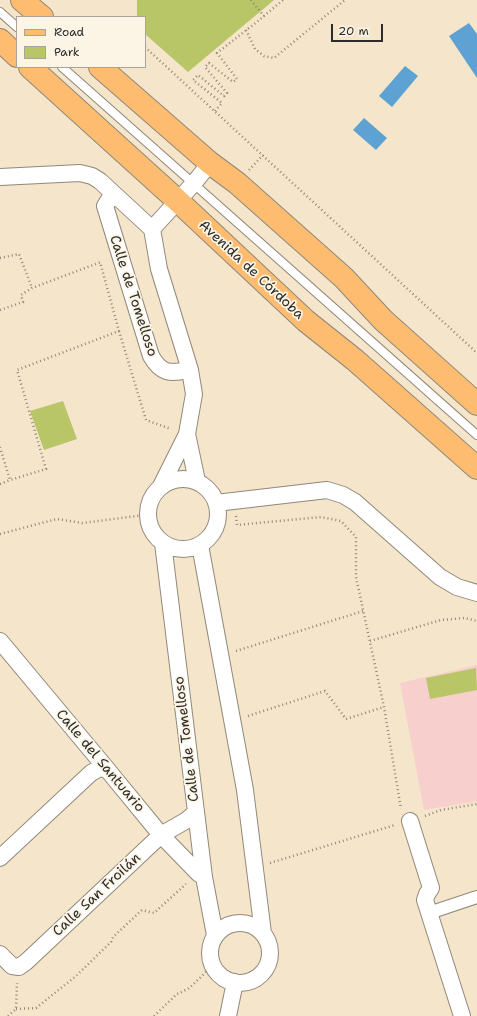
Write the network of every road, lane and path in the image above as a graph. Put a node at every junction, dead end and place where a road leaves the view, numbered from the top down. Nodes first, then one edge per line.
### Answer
1 (23, 0) edge
2 (251, 0) edge
3 (283, 0) edge
4 (344, 0) edge
5 (0, 12) edge
6 (41, 16) edge
7 (264, 16) junction
8 (16, 26) edge
9 (246, 30) junction
10 (0, 40) edge
11 (146, 48) edge
12 (16, 55) edge
13 (31, 68) edge
14 (63, 68) edge
15 (101, 68) edge
16 (215, 112) junction
17 (263, 156) junction
18 (210, 163) junction
19 (247, 172) dead end
20 (0, 177) edge
21 (194, 183) junction
22 (113, 193) junction
23 (178, 201) junction
24 (152, 229) junction
25 (120, 254) junction
26 (0, 258) edge
27 (100, 262) junction
28 (32, 288) junction
29 (0, 310) edge
30 (119, 331) junction
31 (477, 353) edge
32 (190, 370) junction
33 (477, 404) edge
34 (187, 434) junction
35 (477, 435) edge
36 (0, 447) edge
37 (477, 468) edge
38 (10, 480) junction
39 (196, 482) junction
40 (0, 484) edge
41 (161, 486) junction
42 (235, 501) junction
43 (216, 503) junction
44 (148, 511) junction
45 (0, 534) edge
46 (163, 543) junction
47 (200, 544) junction
48 (477, 593) edge
49 (363, 611) junction
50 (477, 621) edge
51 (0, 641) edge
52 (370, 642) junction
53 (220, 656) junction
54 (384, 707) junction
55 (232, 720) junction
56 (106, 768) junction
57 (477, 804) edge
58 (196, 812) junction
59 (410, 821) junction
60 (161, 835) junction
61 (0, 858) edge
62 (255, 867) junction
63 (201, 875) junction
64 (477, 897) edge
65 (429, 913) junction
66 (263, 933) junction
67 (215, 935) junction
68 (0, 954) edge
69 (212, 965) junction
70 (18, 967) junction
71 (235, 982) junction
72 (16, 1009) junction
73 (8, 1016) edge
74 (154, 1016) edge
75 (228, 1016) edge
76 (462, 1016) edge

1 - 6 main road
2 - 7 path
3 - 7 path
4 - 9 path
5 - 8 lane
7 - 9 path
9 - 16 path
10 - 12 main road
11 - 16 path
13 - 23 main road, Avenida de Córdoba
14 - 21 lane, Avenida de Córdoba
15 - 18 main road
16 - 17 path
17 - 19 path
17 - 31 path
18 - 21 street
18 - 33 main road
20 - 22 street
21 - 23 street
21 - 35 lane, Avenida de Córdoba
22 - 24 street
22 - 25 street, Calle de Tomelloso
23 - 24 street
23 - 37 main road, Avenida de Córdoba
24 - 32 street
25 - 27 path
25 - 32 street, Calle de Tomelloso
26 - 28 path
27 - 28 path
27 - 30 path
28 - 29 path
30 - 34 path
30 - 38 path
32 - 34 street
34 - 39 street
34 - 41 street
36 - 38 path
38 - 40 path
39 - 41 street
39 - 43 street
41 - 44 street
42 - 43 street
42 - 48 street
42 - 49 path
43 - 47 street
44 - 45 path
44 - 46 street
46 - 47 street
46 - 58 street, Calle de Tomelloso
47 - 53 street
49 - 52 path
49 - 53 path
50 - 52 path
51 - 56 street, Calle del Santuario
52 - 54 path
53 - 55 street
54 - 55 path
54 - 59 path
55 - 62 street
56 - 60 street, Calle del Santuario
56 - 61 street
57 - 59 path
58 - 60 street, Calle San Froilán
58 - 63 street, Calle de Tomelloso
59 - 62 path
59 - 65 street
60 - 63 street, Calle del Santuario
60 - 70 street, Calle San Froilán
62 - 66 street
63 - 67 street, Calle de Tomelloso
63 - 72 path
64 - 65 street
65 - 76 street
66 - 67 street
66 - 71 street
67 - 69 street
68 - 70 street
69 - 71 street
69 - 74 path
70 - 72 path
71 - 75 street
72 - 73 path

